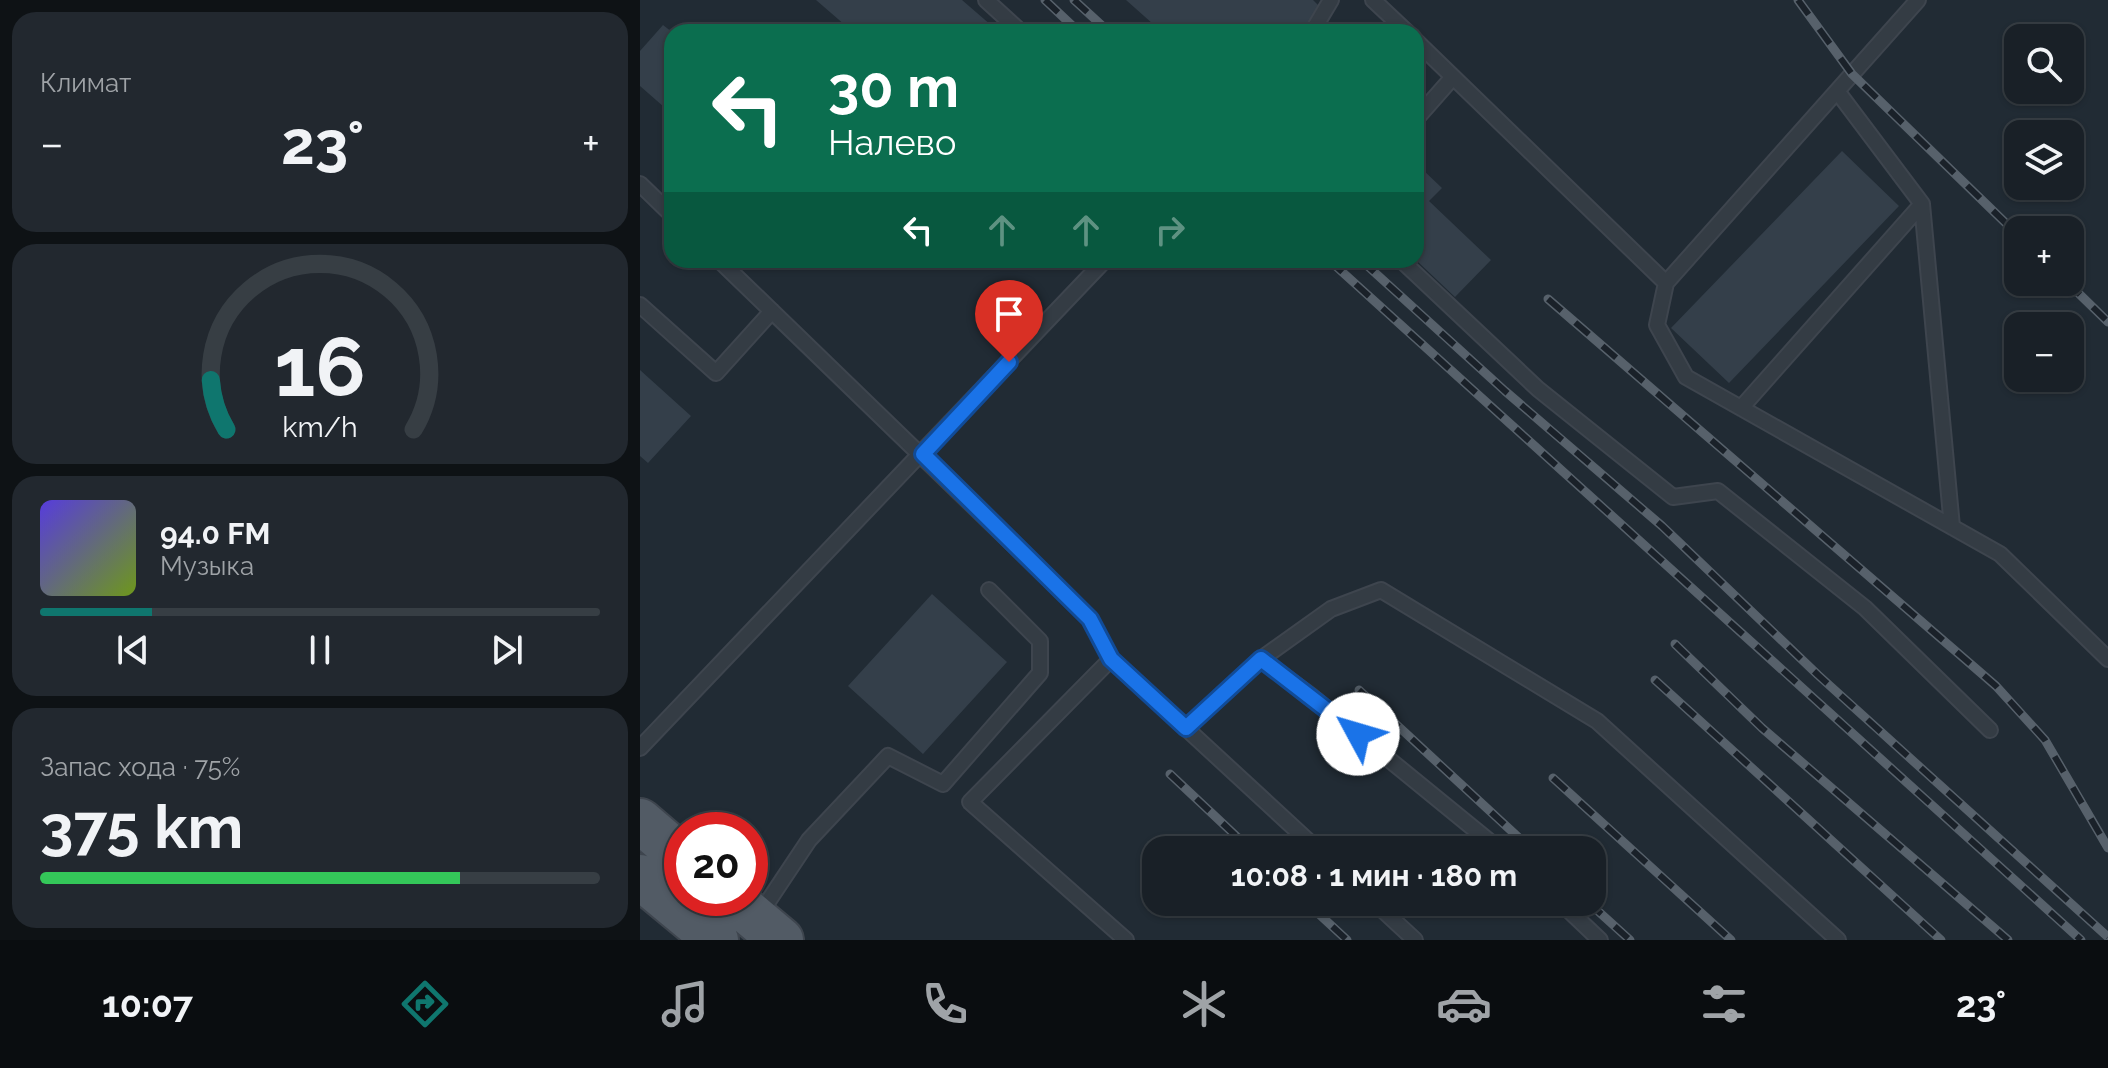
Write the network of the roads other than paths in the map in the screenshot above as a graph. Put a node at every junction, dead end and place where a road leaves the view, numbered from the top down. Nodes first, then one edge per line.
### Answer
1 (986, 0) edge
2 (1331, 0) edge
3 (1373, 0) edge
4 (1918, 0) edge
5 (1012, 24) edge
6 (1317, 24) edge
7 (1398, 24) edge
8 (1424, 49) edge
9 (1453, 77) junction
10 (1837, 91) junction
11 (1424, 110) edge
12 (640, 184) edge
13 (1922, 204) junction
14 (664, 207) edge
15 (727, 268) edge
16 (1097, 268) edge
17 (1409, 268) edge
18 (1666, 283) junction
19 (640, 305) edge
20 (772, 311) junction
21 (1741, 408) junction
22 (923, 454) junction
23 (1952, 527) junction
24 (989, 590) dead end
25 (1111, 659) junction
26 (1261, 659) junction
27 (2108, 659) edge
28 (1186, 728) junction
29 (1990, 730) dead end
30 (640, 748) edge
31 (640, 821) edge
32 (1303, 836) edge
33 (1483, 836) edge
34 (664, 842) edge
35 (640, 877) edge
36 (1389, 916) edge
37 (1575, 916) edge
38 (756, 919) edge
39 (716, 940) edge
40 (1126, 940) edge
41 (1415, 940) edge
42 (1600, 940) edge
43 (1838, 940) edge

1 - 5 lane
2 - 6 lane
3 - 7 lane
4 - 10 lane
8 - 9 lane
9 - 11 lane
9 - 18 lane
10 - 13 lane
10 - 18 lane
12 - 14 lane
13 - 21 lane
13 - 23 lane
15 - 20 lane
16 - 22 lane
17 - 29 lane
18 - 21 lane
19 - 20 lane
20 - 22 lane
21 - 23 lane
22 - 25 lane
22 - 30 lane
23 - 27 lane
24 - 38 lane
25 - 28 lane
25 - 40 lane
26 - 28 lane
26 - 33 lane
26 - 43 lane
28 - 32 lane
31 - 34 main road
35 - 39 main road
36 - 41 lane
37 - 42 lane

